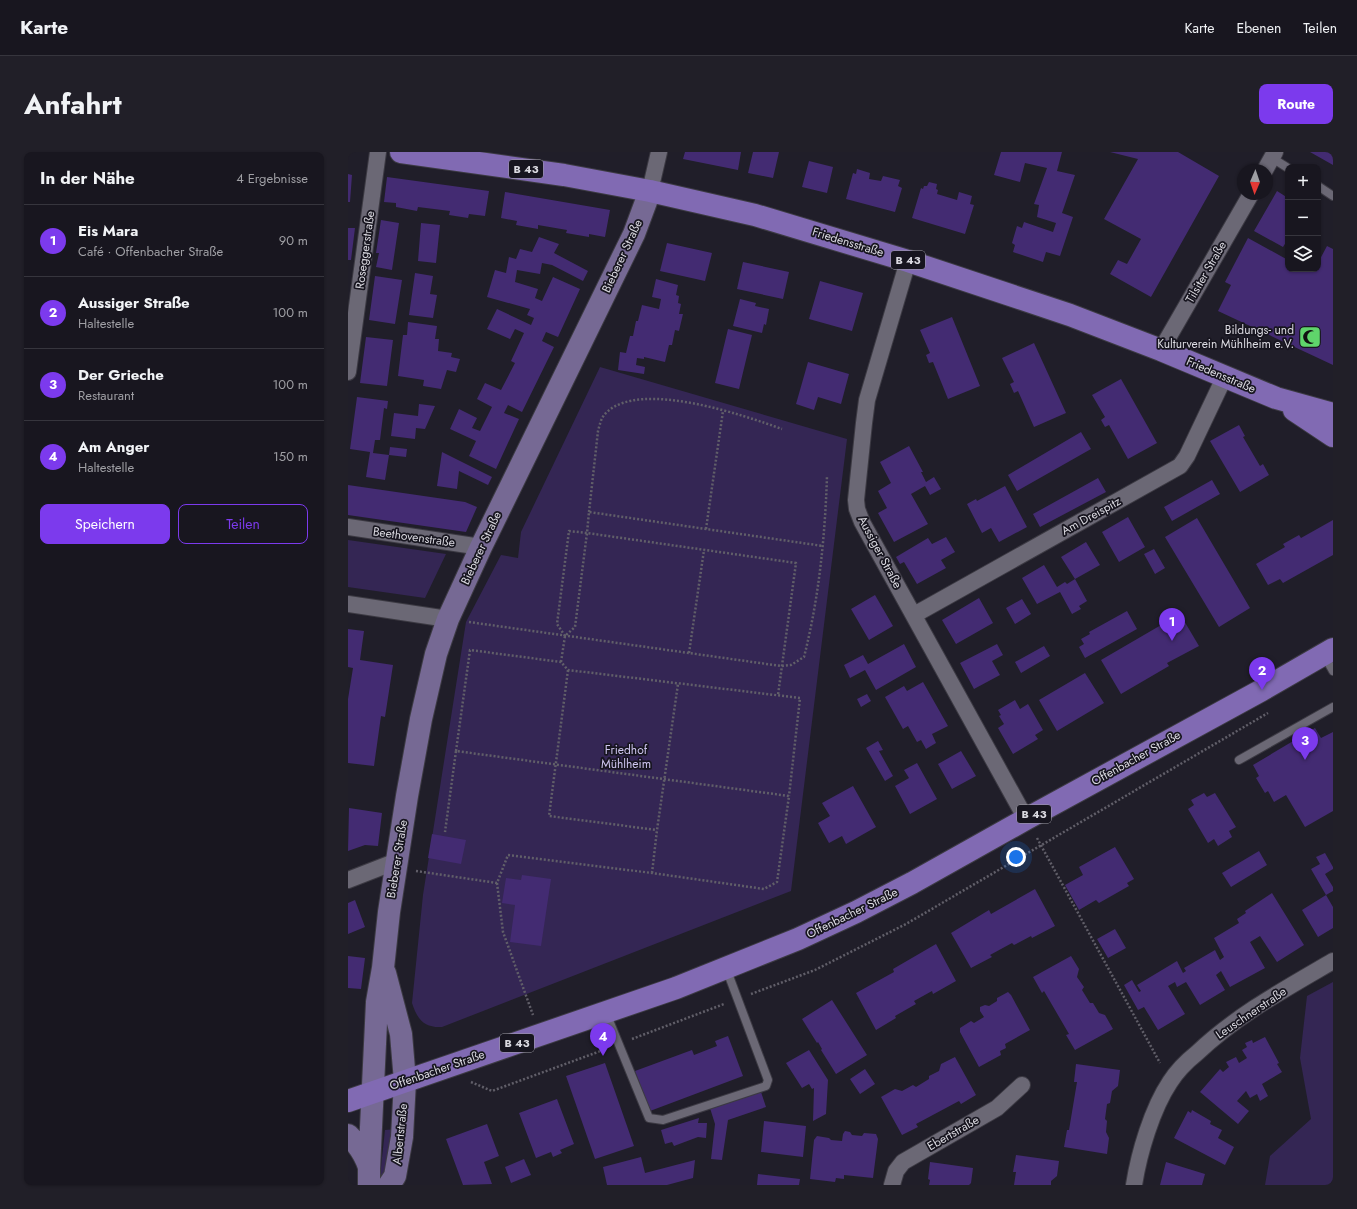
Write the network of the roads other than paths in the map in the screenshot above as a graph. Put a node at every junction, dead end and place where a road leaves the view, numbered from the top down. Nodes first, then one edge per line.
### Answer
1 (378, 152) edge
2 (401, 152) edge
3 (659, 152) edge
4 (429, 154) edge
5 (1271, 160) edge
6 (1285, 167) edge
7 (1321, 188) edge
8 (650, 191) junction
9 (1333, 196) edge
10 (1248, 200) edge
11 (908, 261) junction
12 (1161, 350) junction
13 (348, 372) edge
14 (1225, 376) junction
15 (1276, 398) junction
16 (1333, 414) edge
17 (1333, 436) edge
18 (348, 527) edge
19 (481, 547) junction
20 (348, 604) edge
21 (914, 615) junction
22 (448, 619) junction
23 (1331, 655) edge
24 (1333, 707) edge
25 (1239, 760) dead end
26 (1026, 819) junction
27 (396, 865) junction
28 (348, 880) edge
29 (1333, 962) edge
30 (383, 968) junction
31 (726, 968) junction
32 (606, 1012) junction
33 (405, 1081) junction
34 (1022, 1085) dead end
35 (372, 1092) junction
36 (348, 1101) edge
37 (348, 1135) edge
38 (369, 1177) edge
39 (389, 1185) edge
40 (892, 1185) edge
41 (1134, 1185) edge

1 - 13 street, Roseggerstraße
2 - 4 main road, Friedensstraße / B 43
3 - 8 street, Bieberer Straße
4 - 8 main road, Friedensstraße / B 43
5 - 6 lane
7 - 9 lane
8 - 11 main road, Friedensstraße / B 43
8 - 19 street, Bieberer Straße
10 - 12 street, Tilsiter Straße
11 - 12 main road, Friedensstraße / B 43
11 - 21 street, Aussiger Straße
12 - 14 main road, Friedensstraße / B 43
14 - 15 main road, Friedensstraße / B 43
14 - 21 street, Am Dreispitz
15 - 16 main road, Friedensstraße
15 - 17 main road, Friedensstraße
18 - 19 street, Beethovenstraße
19 - 22 street, Bieberer Straße
20 - 22 street
21 - 26 street, Aussiger Straße
22 - 27 street, Bieberer Straße
23 - 26 main road, Offenbacher Straße / B 43
24 - 25 lane
26 - 31 main road, Offenbacher Straße / B 43
27 - 28 street
27 - 30 street, Bieberer Straße
29 - 41 street, Leuschnerstraße
30 - 33 street, Bieberer Straße
30 - 35 street, Bieberer Straße
31 - 32 main road, Offenbacher Straße / B 43
31 - 32 lane
32 - 33 main road, Offenbacher Straße / B 43
33 - 35 main road, Offenbacher Straße / B 43
33 - 39 street, Albertstraße
34 - 40 street, Ebertstraße
35 - 36 main road, Offenbacher Straße / B 43
35 - 38 street
37 - 38 street

